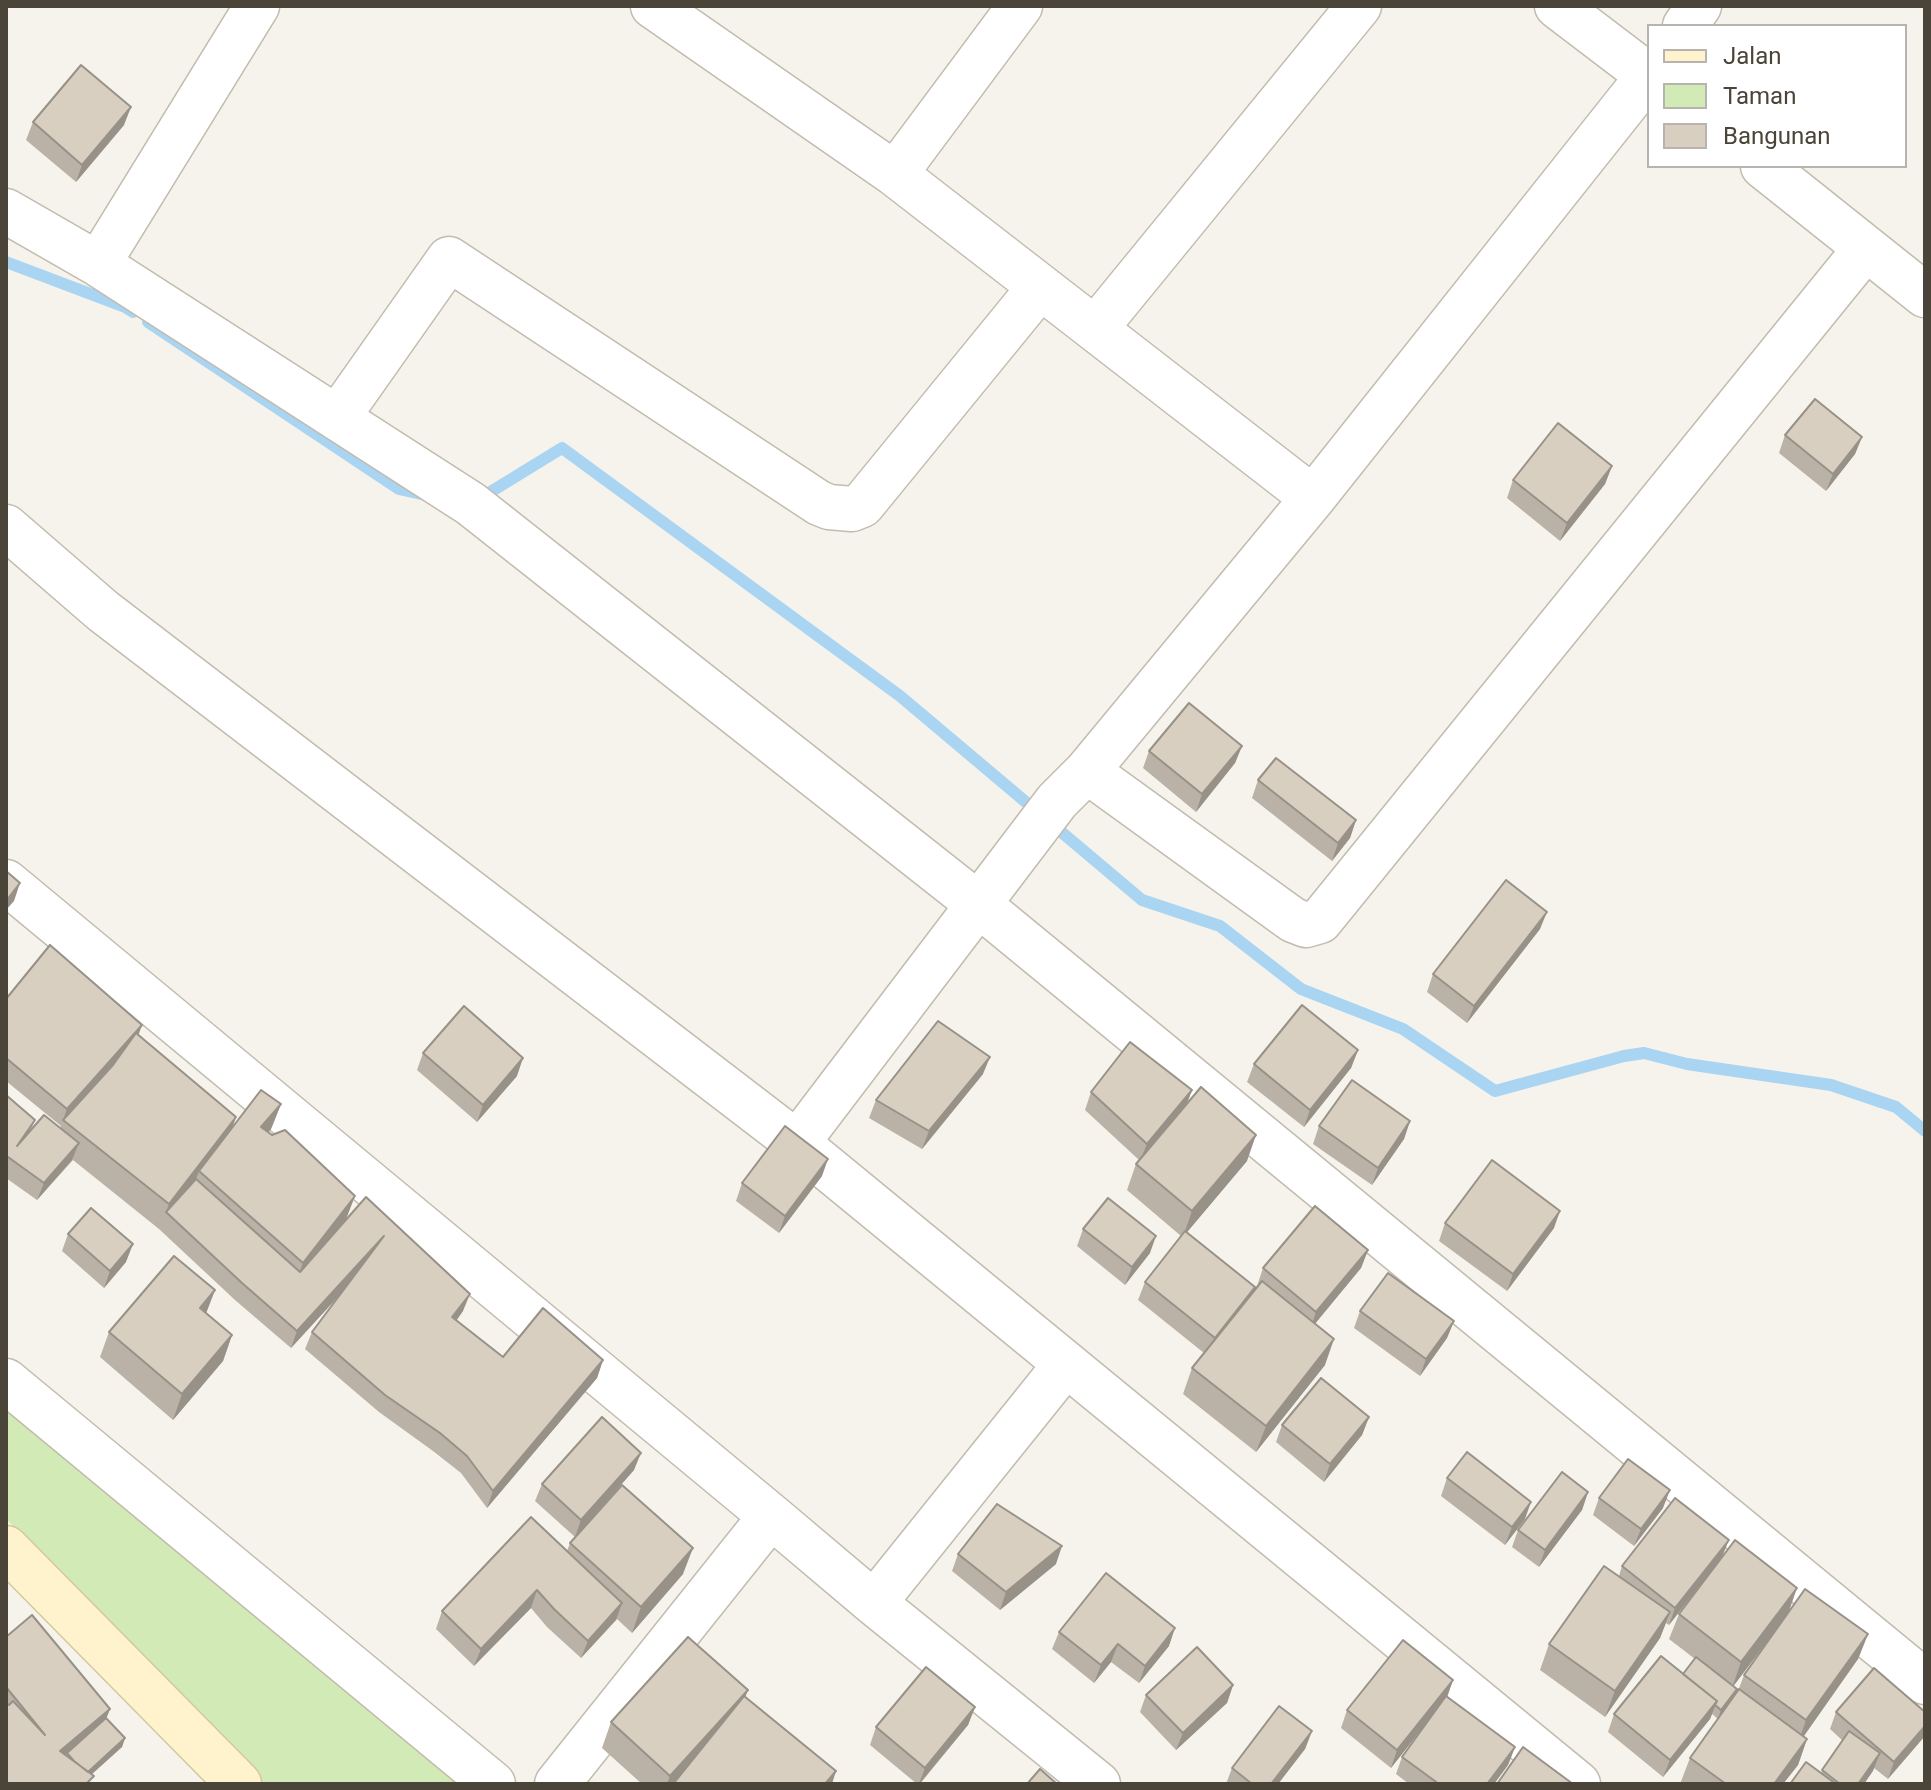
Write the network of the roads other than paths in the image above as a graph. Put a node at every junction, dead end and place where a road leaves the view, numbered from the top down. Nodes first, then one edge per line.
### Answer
1 (257, 6) edge
2 (653, 6) edge
3 (1020, 6) edge
4 (1359, 6) edge
5 (1557, 6) edge
6 (1699, 6) edge
7 (1686, 24) edge
8 (1647, 74) edge
9 (1647, 79) edge
10 (1766, 168) edge
11 (895, 174) junction
12 (6, 211) edge
13 (1866, 248) junction
14 (98, 264) junction
15 (1040, 287) junction
16 (1925, 295) edge
17 (1095, 329) junction
18 (337, 418) junction
19 (1313, 498) junction
20 (6, 527) edge
21 (1072, 786) junction
22 (6, 882) edge
23 (978, 904) junction
24 (797, 1143) junction
25 (1066, 1364) junction
26 (6, 1381) edge
27 (771, 1516) junction
28 (6, 1548) edge
29 (874, 1603) junction
30 (1925, 1682) edge
31 (239, 1784) edge
32 (493, 1784) edge
33 (557, 1784) edge
34 (1098, 1784) edge
35 (1578, 1784) edge

1 - 14 street
2 - 11 street
3 - 11 street
4 - 17 street
5 - 8 street
6 - 7 street
9 - 19 street
10 - 13 street
11 - 15 street
12 - 14 street
13 - 16 street
13 - 21 street
14 - 18 street
15 - 17 street
15 - 18 street
17 - 19 street
18 - 23 street
19 - 21 street
20 - 24 street
21 - 23 street
22 - 27 street
23 - 24 street
23 - 30 street
24 - 25 street
25 - 29 street
25 - 35 street
26 - 32 street
27 - 29 street
27 - 33 street
28 - 31 main road
29 - 34 street

